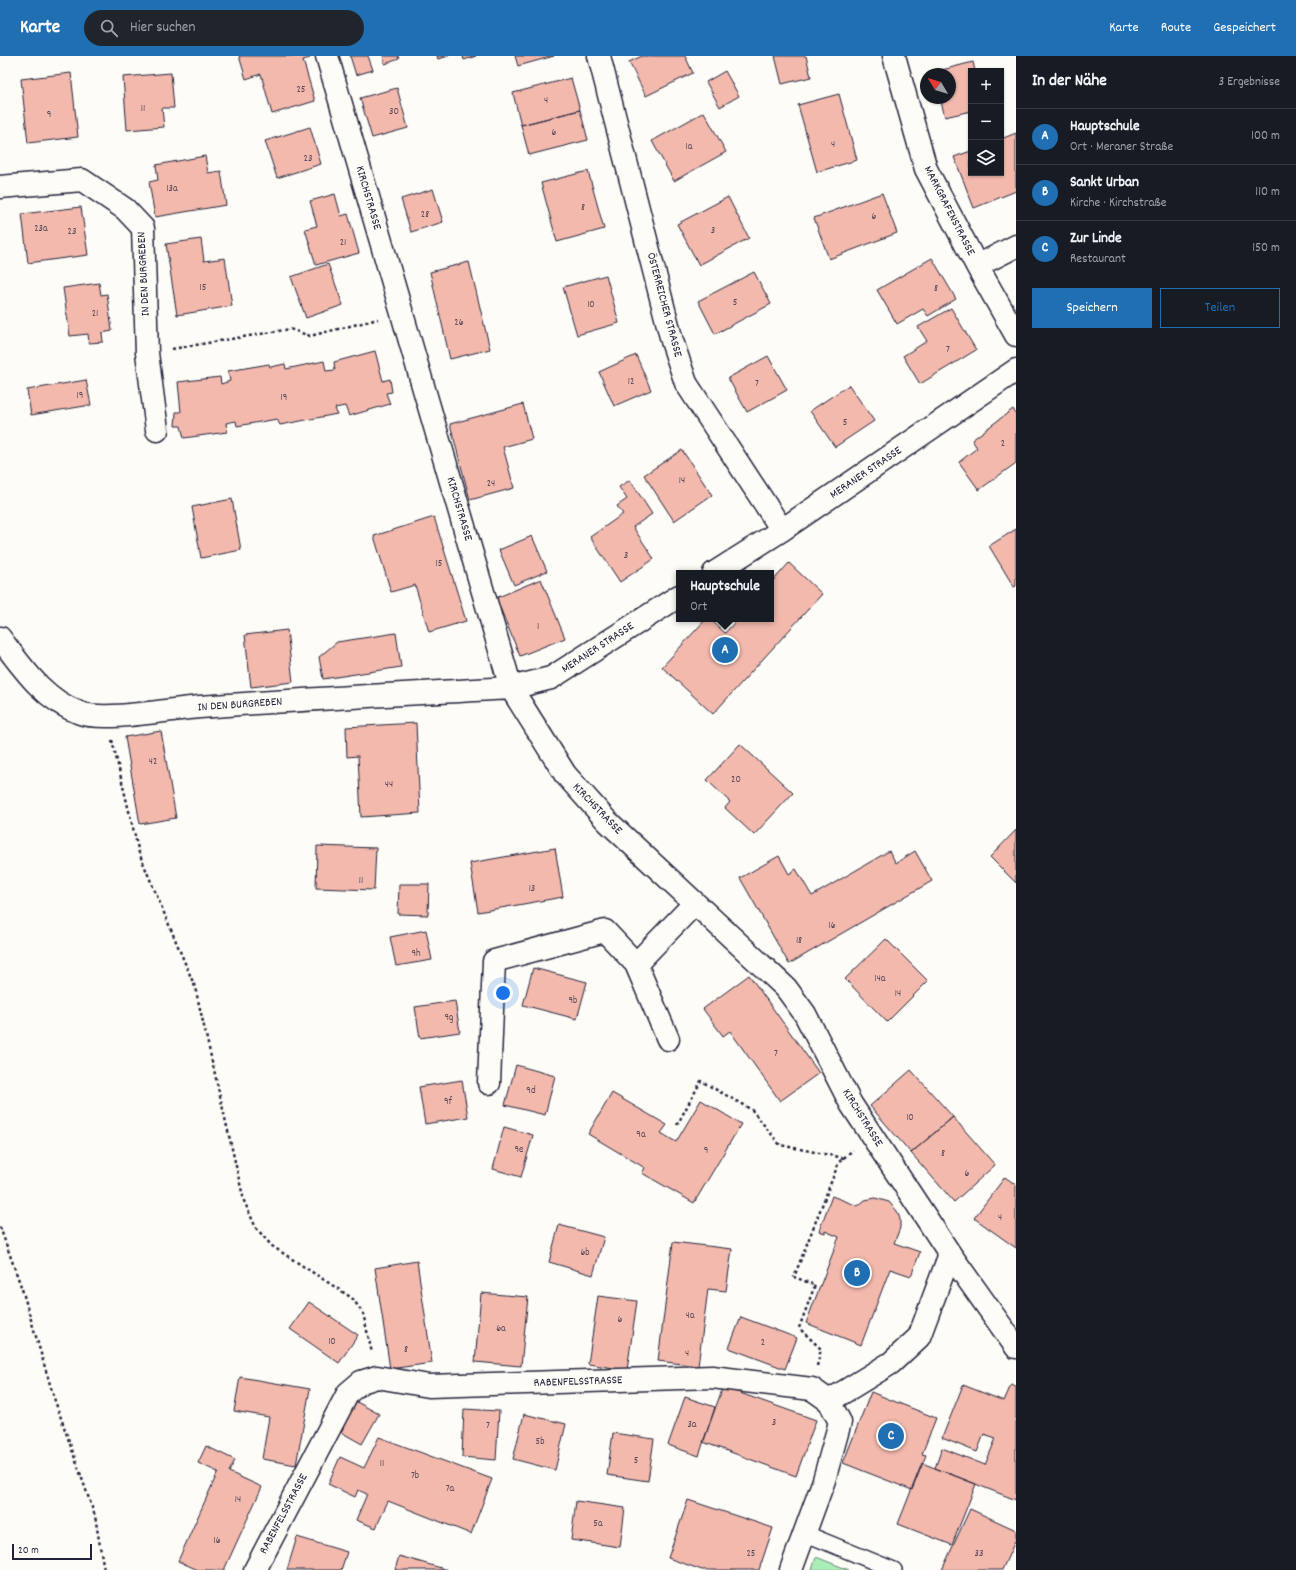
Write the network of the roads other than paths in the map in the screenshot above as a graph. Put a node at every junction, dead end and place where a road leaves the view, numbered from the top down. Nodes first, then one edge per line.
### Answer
1 (327, 56) edge
2 (599, 56) edge
3 (894, 56) edge
4 (0, 187) edge
5 (1016, 246) edge
6 (977, 266) junction
7 (1016, 335) edge
8 (1016, 370) edge
9 (157, 430) dead end
10 (782, 530) junction
11 (719, 570) edge
12 (676, 598) edge
13 (0, 638) edge
14 (511, 688) junction
15 (695, 904) junction
16 (636, 964) junction
17 (668, 1038) dead end
18 (489, 1083) dead end
19 (950, 1254) junction
20 (1016, 1347) edge
21 (829, 1401) junction
22 (804, 1533) junction
23 (255, 1570) edge
24 (791, 1570) edge
25 (894, 1570) edge

1 - 14 street, KIRCHSTRASSE
2 - 10 street, ÖSTERREICHER STRASSE
3 - 6 street, MARKGRAFENSTRASSE
4 - 9 street, IN DEN BURGREBEN
5 - 6 street
6 - 7 street, MARKGRAFENSTRASSE
8 - 10 street, MERANER STRASSE
10 - 11 street, MERANER STRASSE
12 - 14 street, MERANER STRASSE
13 - 14 street, IN DEN BURGREBEN
14 - 15 street, KIRCHSTRASSE
15 - 16 street
15 - 19 street, KIRCHSTRASSE
16 - 17 street
16 - 18 street
19 - 20 street, KIRCHSTRASSE
19 - 21 street
21 - 22 street, RABENFELSSTRASSE
21 - 23 street, RABENFELSSTRASSE
22 - 24 street, RABENFELSSTRASSE
22 - 25 lane

